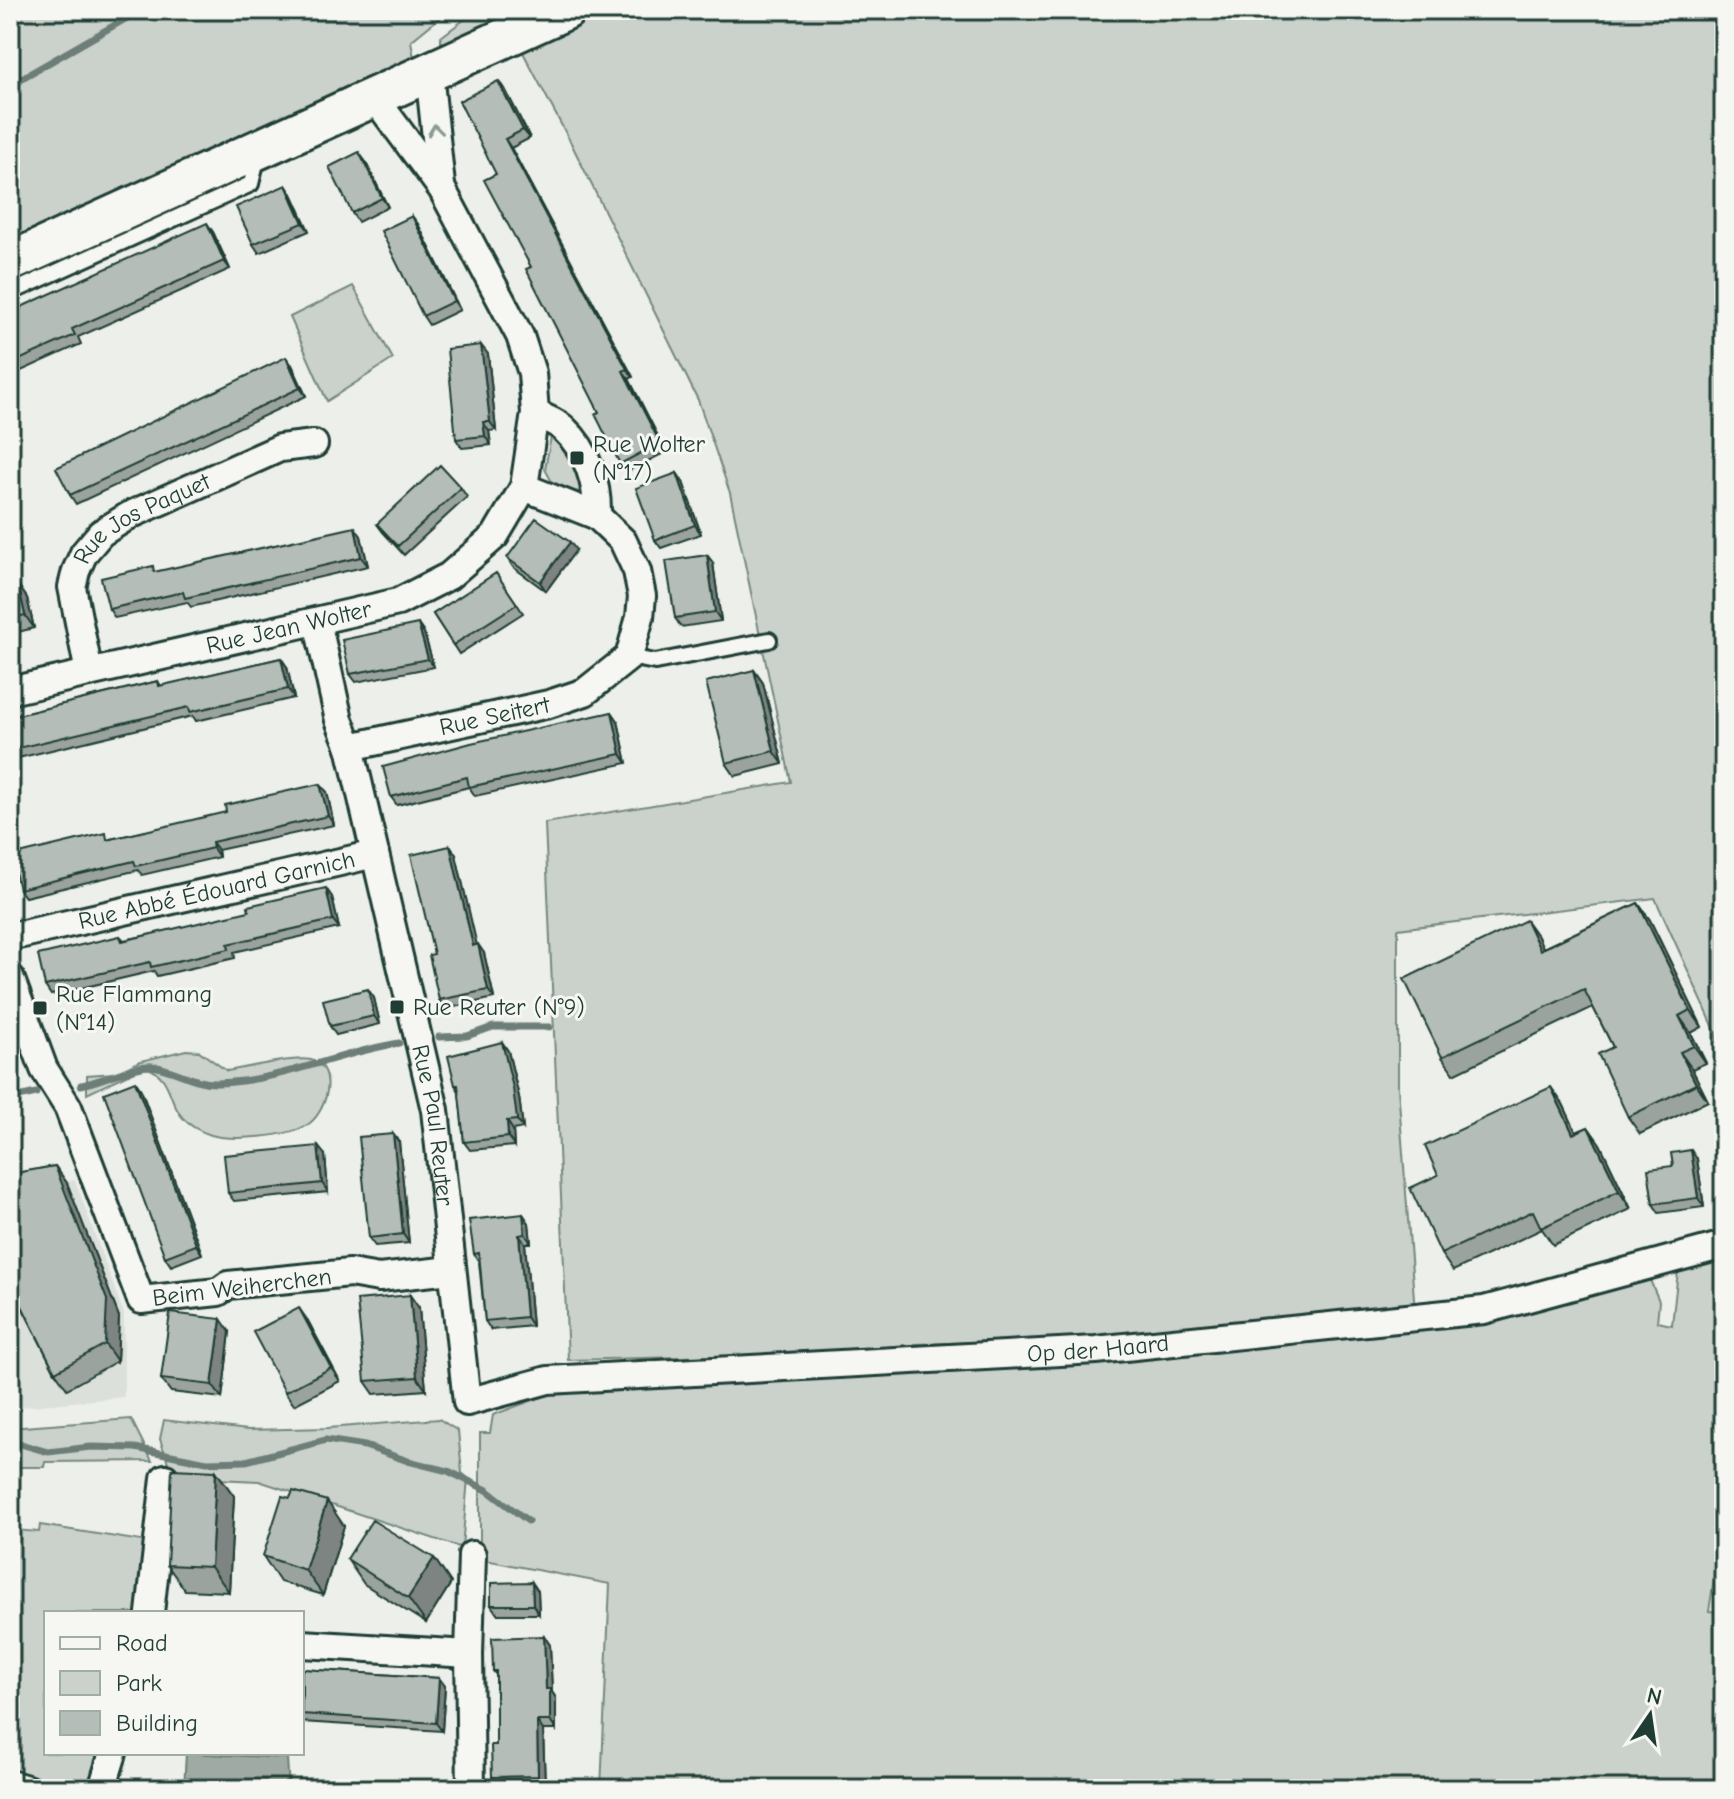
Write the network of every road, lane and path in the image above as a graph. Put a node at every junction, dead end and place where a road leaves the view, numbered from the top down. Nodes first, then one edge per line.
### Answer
1 (566, 10) edge
2 (429, 72) junction
3 (374, 97) junction
4 (259, 149) junction
5 (442, 189) junction
6 (10, 262) edge
7 (10, 293) edge
8 (535, 413) junction
9 (314, 444) dead end
10 (524, 487) junction
11 (597, 516) junction
12 (317, 621) junction
13 (769, 640) dead end
14 (629, 657) junction
15 (89, 673) junction
16 (10, 691) edge
17 (350, 747) junction
18 (375, 854) junction
19 (10, 937) edge
20 (10, 977) edge
21 (1724, 1245) edge
22 (451, 1270) junction
23 (467, 1402) joint
24 (165, 1478) dead end
25 (472, 1555) dead end
26 (150, 1611) edge
27 (304, 1644) edge
28 (469, 1654) junction
29 (112, 1755) edge
30 (10, 1784) edge
31 (27, 1789) edge
32 (102, 1789) edge
33 (471, 1789) edge

1 - 2 main road
2 - 3 main road
5 -> 2 street, Rue Jean Wolter
3 - 4 main road
3 - 5 street, Rue Jean Wolter
4 - 6 main road
4 - 7 lane
5 - 8 street, Rue Jean Wolter
8 - 10 street, Rue Jean Wolter
8 - 11 street
9 - 15 street, Rue Jos Paquet
10 - 11 street
10 - 12 street, Rue Jean Wolter
11 - 14 street
12 - 15 street, Rue Jean Wolter
12 - 17 street, Rue Abbé Édouard Garnich
13 - 14 lane
14 - 17 street, Rue Seitert
15 - 16 street, Rue Jean Wolter
17 - 18 street, Rue Abbé Édouard Garnich
18 - 19 street, Rue Abbé Édouard Garnich
18 - 22 street, Rue Paul Reuter
20 - 22 street, Beim Weiherchen
21 - 23 street, Op der Haard
22 - 23 street, Rue Paul Reuter
24 - 26 street
25 - 28 street
27 - 28 street
28 - 33 street
29 - 32 street
30 - 31 street

